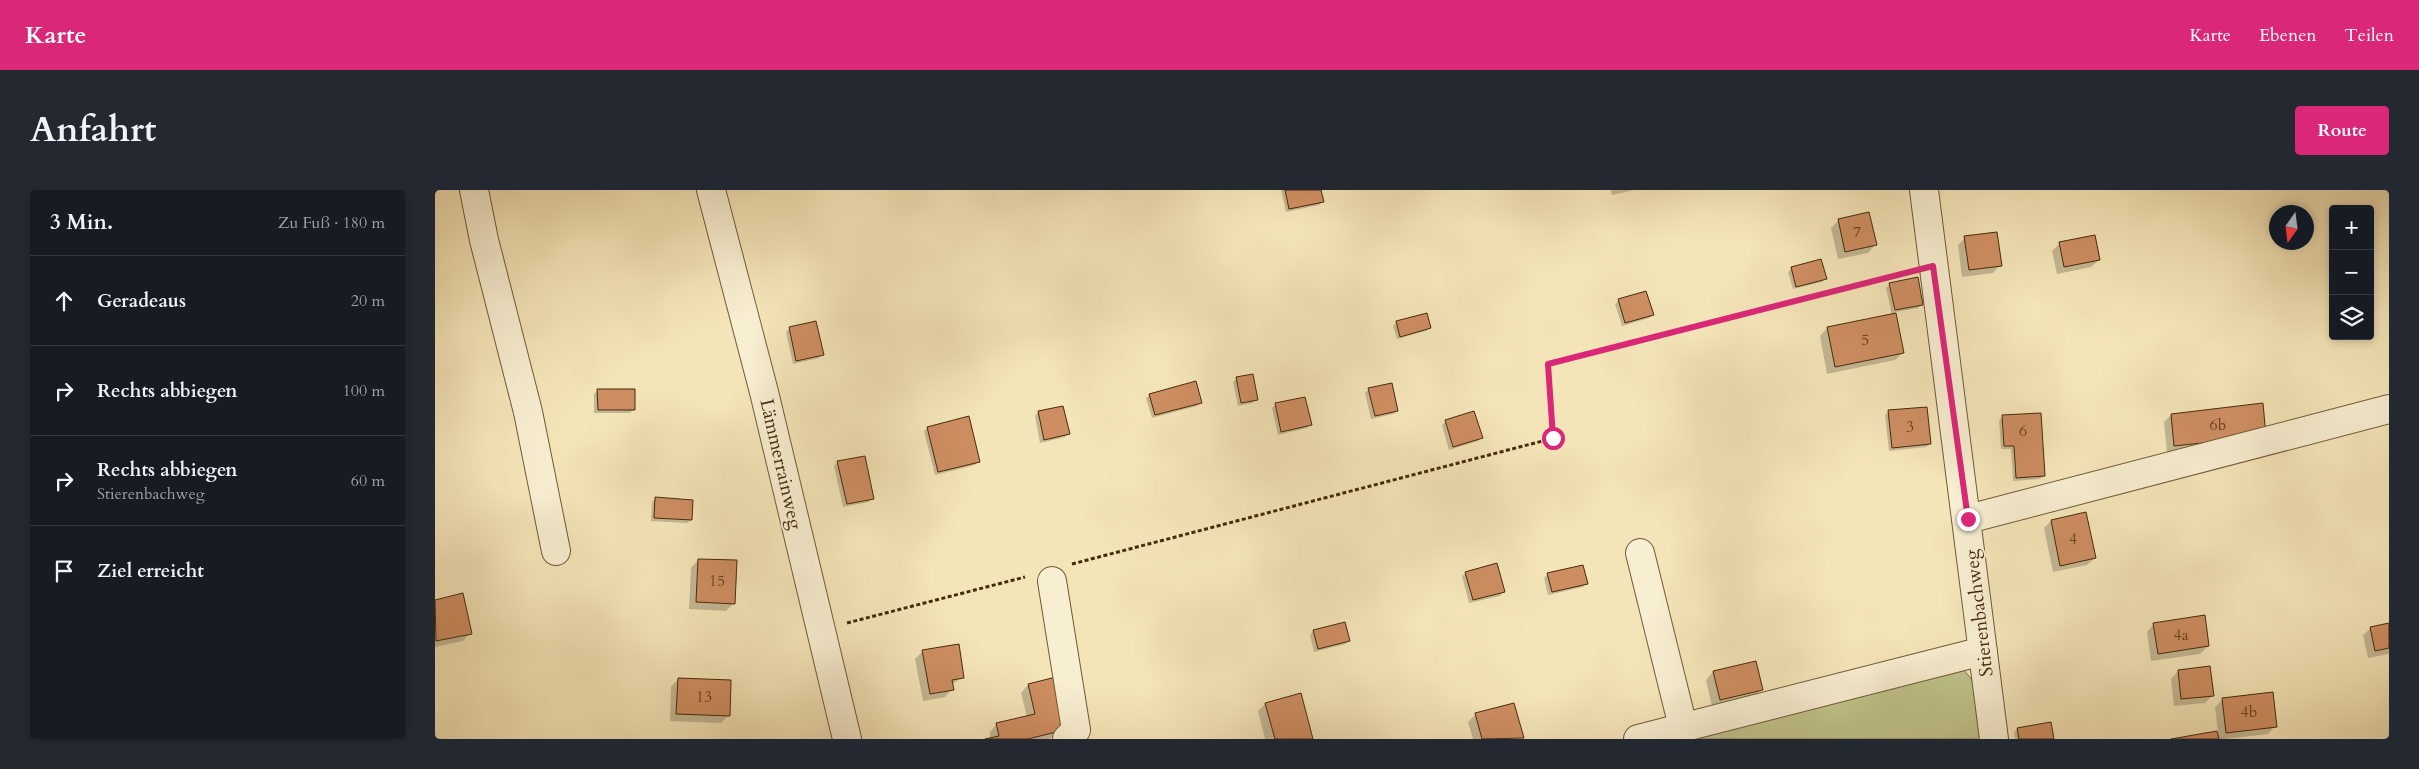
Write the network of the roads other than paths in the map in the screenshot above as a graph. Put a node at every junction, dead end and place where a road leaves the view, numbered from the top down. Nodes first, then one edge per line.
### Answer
1 (474, 190) edge
2 (711, 190) edge
3 (1924, 190) edge
4 (2389, 409) edge
5 (1968, 519) junction
6 (556, 552) dead end
7 (1640, 553) dead end
8 (1049, 574) road end
9 (1983, 651) junction
10 (1683, 727) junction
11 (847, 739) edge
12 (1067, 739) edge
13 (1638, 739) edge
14 (1994, 739) edge

1 - 6 lane
2 - 11 lane, Lämmerrainweg
3 - 5 lane, Stierenbachweg
4 - 5 lane
5 - 9 lane, Stierenbachweg
7 - 10 lane
8 - 12 lane
9 - 10 lane
9 - 14 lane, Stierenbachweg
10 - 13 lane

